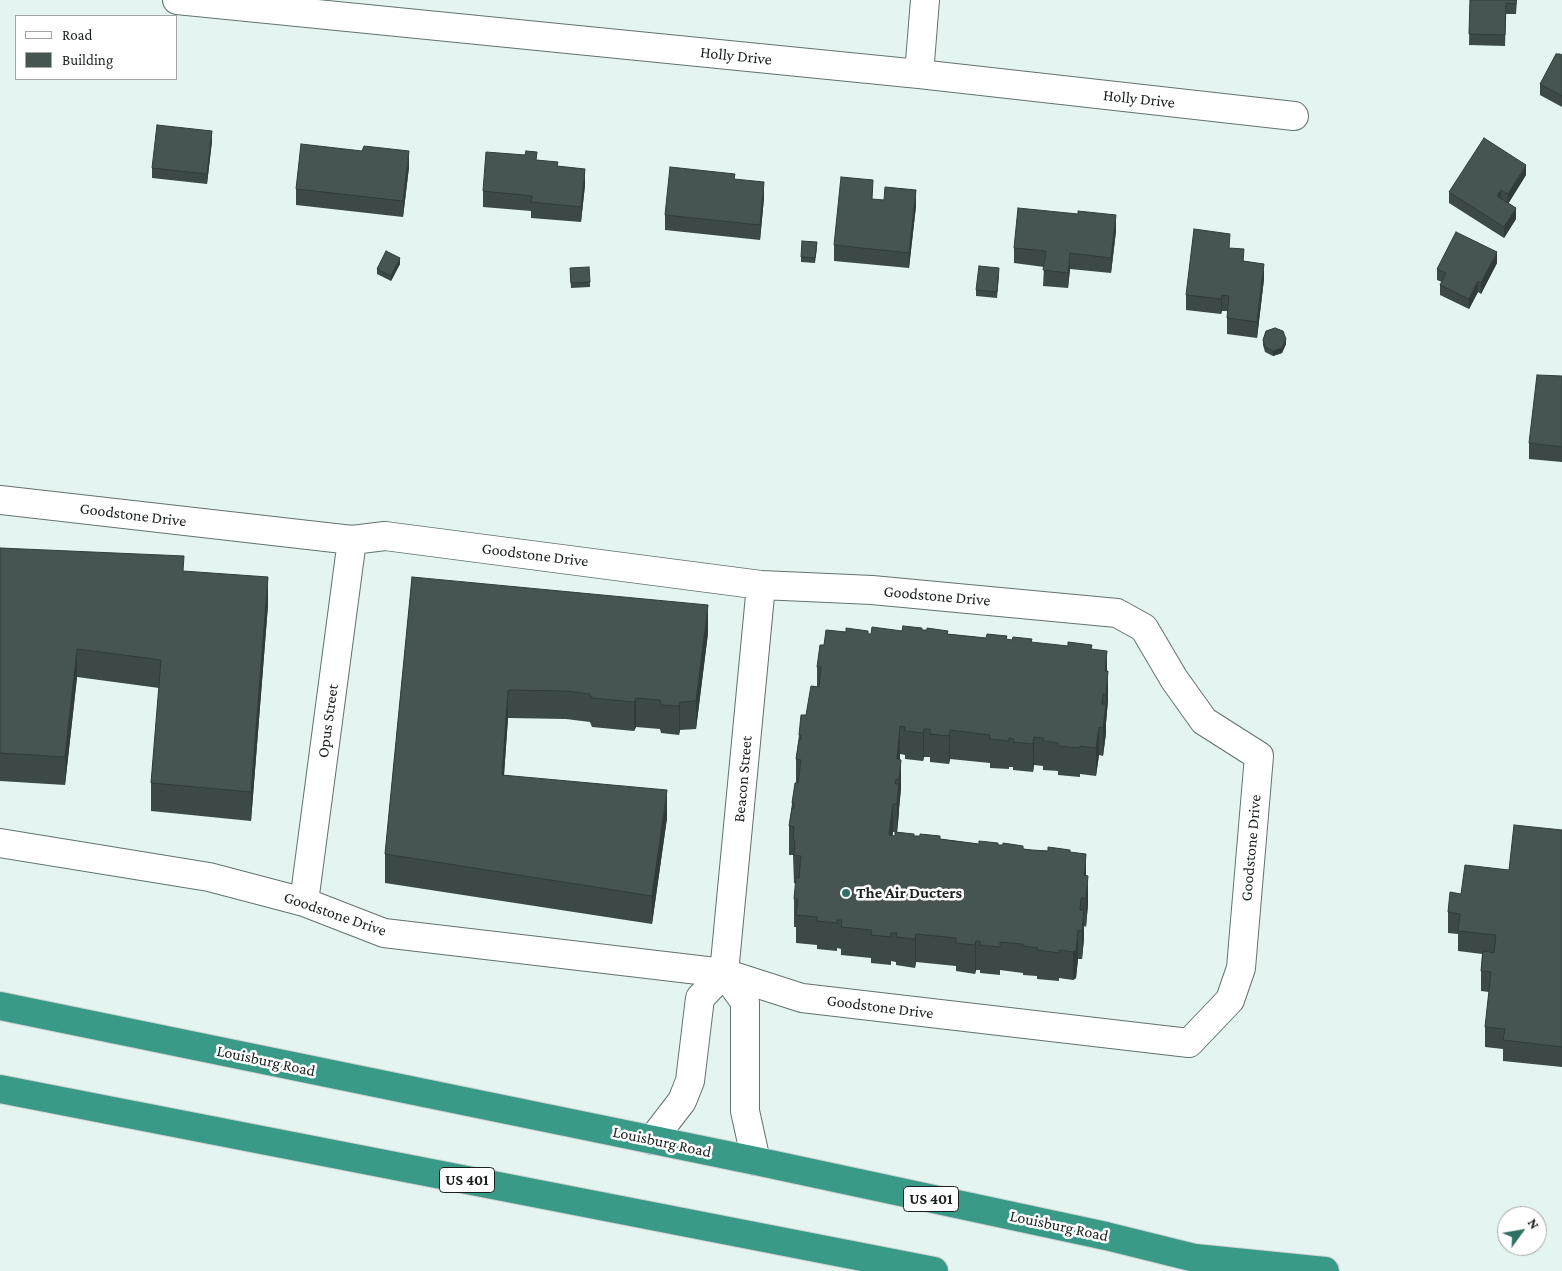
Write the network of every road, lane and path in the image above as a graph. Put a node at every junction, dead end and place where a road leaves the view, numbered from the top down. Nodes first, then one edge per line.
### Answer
1 (177, 0) edge
2 (925, 0) edge
3 (920, 74) junction
4 (1294, 116) dead end
5 (0, 500) edge
6 (352, 540) junction
7 (761, 585) junction
8 (0, 843) edge
9 (304, 902) junction
10 (724, 973) junction
11 (0, 1006) edge
12 (0, 1089) edge
13 (652, 1140) junction
14 (756, 1161) junction
15 (934, 1271) edge
16 (1326, 1271) edge

1 - 3 street, Holly Drive
2 - 3 street
3 - 4 street, Holly Drive
5 - 6 street, Goodstone Drive
6 - 7 street, Goodstone Drive
6 - 9 street, Opus Street
7 - 10 street, Beacon Street
7 - 10 street, Goodstone Drive
8 - 9 street, Goodstone Drive
9 - 10 street, Goodstone Drive
10 - 13 street
10 - 14 street
11 - 13 highway, Louisburg Road / US 401
12 - 15 highway, US 401
13 - 14 highway, Louisburg Road / US 401
14 - 16 highway, Louisburg Road / US 401

